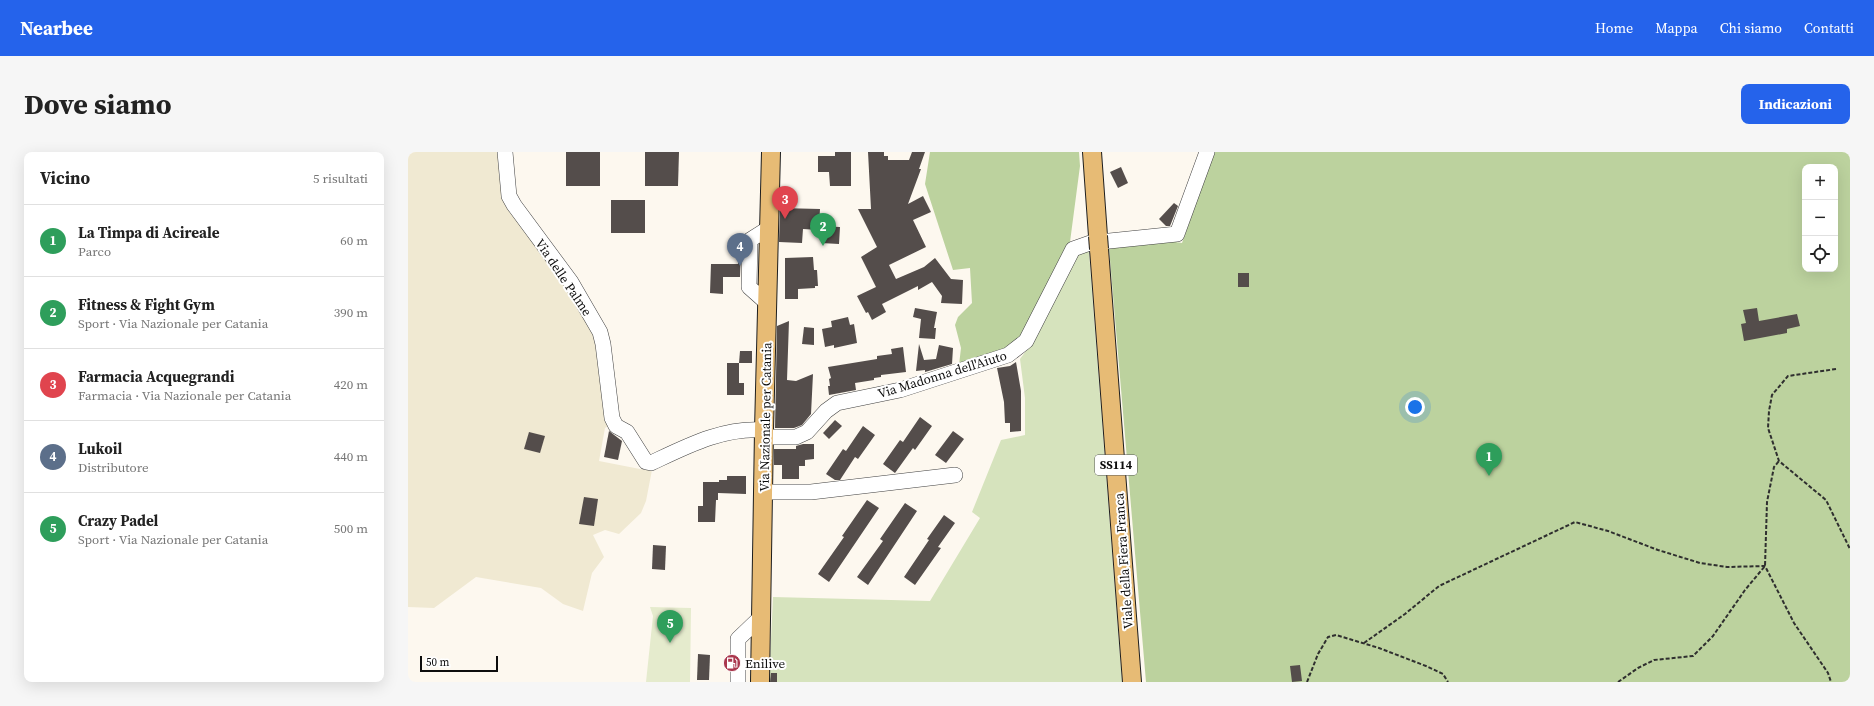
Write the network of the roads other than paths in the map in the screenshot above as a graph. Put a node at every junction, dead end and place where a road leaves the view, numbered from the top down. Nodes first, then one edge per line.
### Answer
1 (505, 152) edge
2 (771, 152) edge
3 (1092, 152) edge
4 (1208, 152) edge
5 (764, 434) junction
6 (955, 476) dead end
7 (763, 492) junction
8 (761, 617) junction
9 (738, 682) edge
10 (760, 682) edge
11 (1132, 682) edge

1 - 5 street, Via delle Palme
2 - 5 main road, Via Nazionale per Catania
3 - 11 main road, Viale della Fiera Franca / SS114
4 - 5 street, Via Madonna dell'Aiuto
5 - 7 main road, Via Nazionale per Catania
6 - 7 street
7 - 8 main road, Via Nazionale per Catania
8 - 9 street
8 - 10 main road, Via Nazionale per Catania

